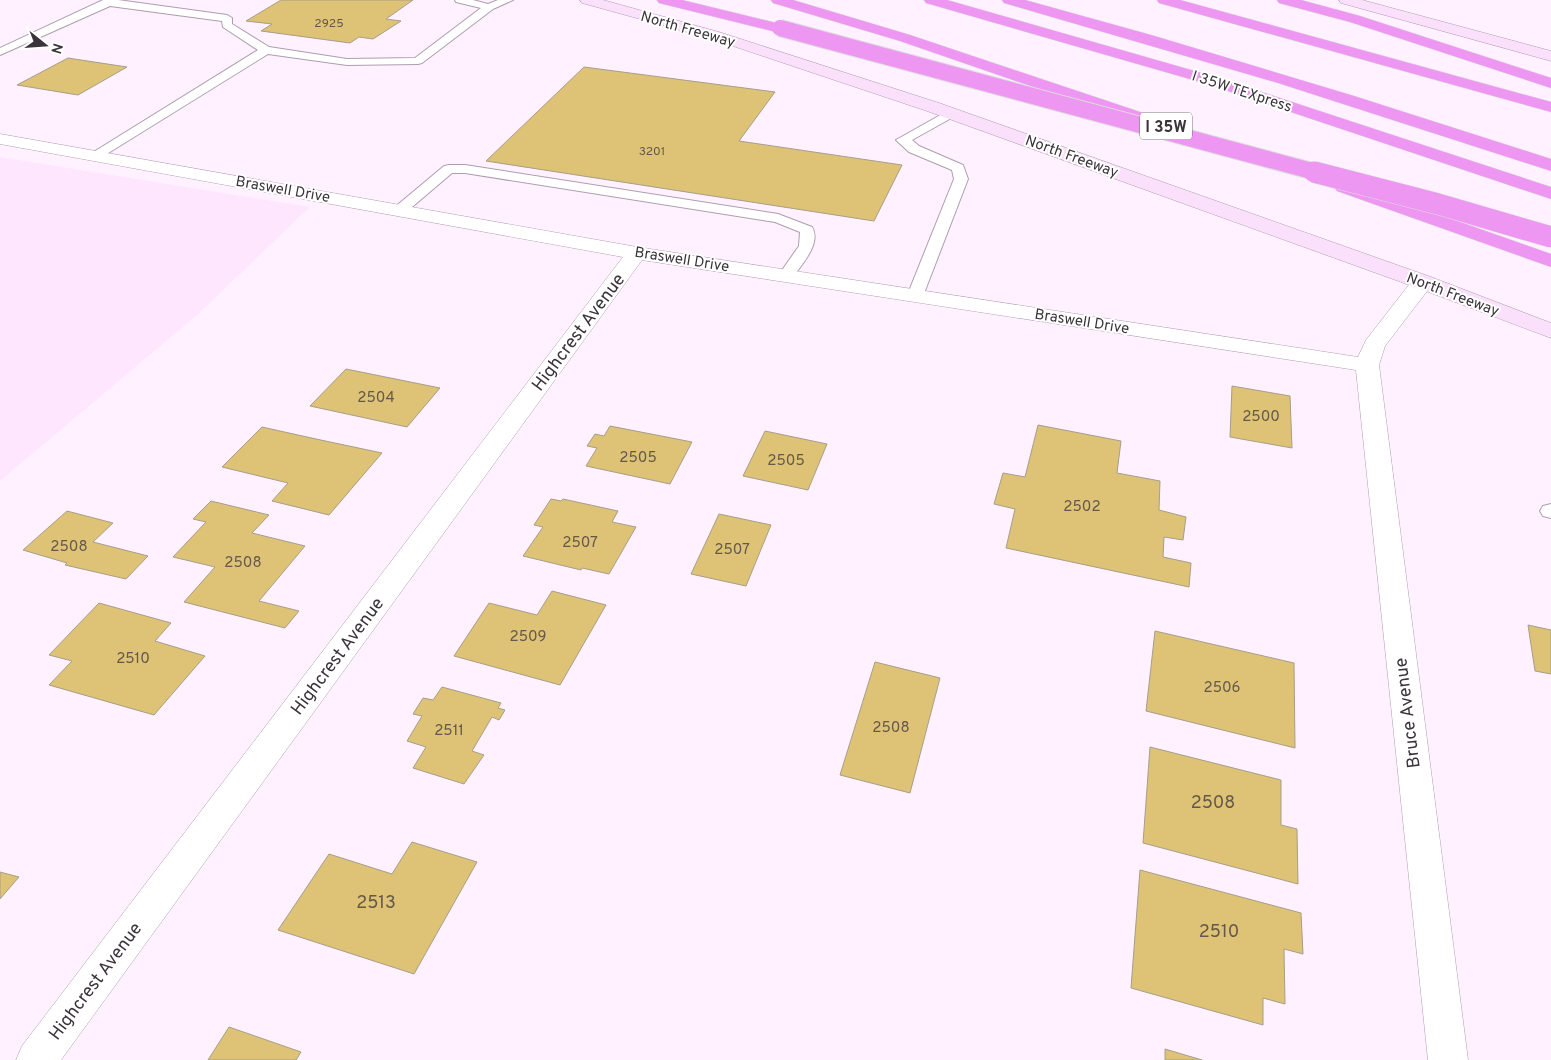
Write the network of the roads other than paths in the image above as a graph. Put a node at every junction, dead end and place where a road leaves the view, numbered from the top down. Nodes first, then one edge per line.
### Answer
1 (460, 0) edge
2 (508, 0) edge
3 (587, 0) edge
4 (664, 0) edge
5 (778, 0) edge
6 (931, 0) edge
7 (1009, 0) edge
8 (1164, 0) edge
9 (1284, 0) edge
10 (1346, 0) edge
11 (110, 1) edge
12 (489, 7) junction
13 (266, 50) junction
14 (0, 52) edge
15 (1551, 56) edge
16 (1551, 83) edge
17 (1551, 107) edge
18 (951, 113) junction
19 (0, 139) edge
20 (97, 156) junction
21 (1551, 164) edge
22 (1551, 193) edge
23 (400, 210) junction
24 (1551, 237) edge
25 (637, 253) junction
26 (1551, 261) edge
27 (786, 276) junction
28 (1423, 282) junction
29 (915, 296) junction
30 (1551, 331) edge
31 (1367, 366) junction
32 (36, 1060) edge
33 (1448, 1060) edge

1 - 12 lane
2 - 12 lane
3 - 18 main road, North Freeway
4 - 24 highway, bridge
5 - 26 highway, I 35W
6 - 22 highway, I 35W TEXpress
7 - 21 highway, I 35W TEXpress
8 - 17 highway
9 - 16 highway
10 - 15 main road
11 - 13 lane
11 - 14 lane
12 - 13 lane
13 - 20 lane
18 - 28 main road, North Freeway
18 - 29 lane
19 - 20 street, Braswell Drive
20 - 23 street, Braswell Drive
23 - 25 street, Braswell Drive
23 - 27 lane
25 - 27 street, Braswell Drive
25 - 32 street, Highcrest Avenue
27 - 29 street, Braswell Drive
28 - 30 main road, North Freeway
28 - 31 street
29 - 31 street, Braswell Drive
31 - 33 street, Bruce Avenue

